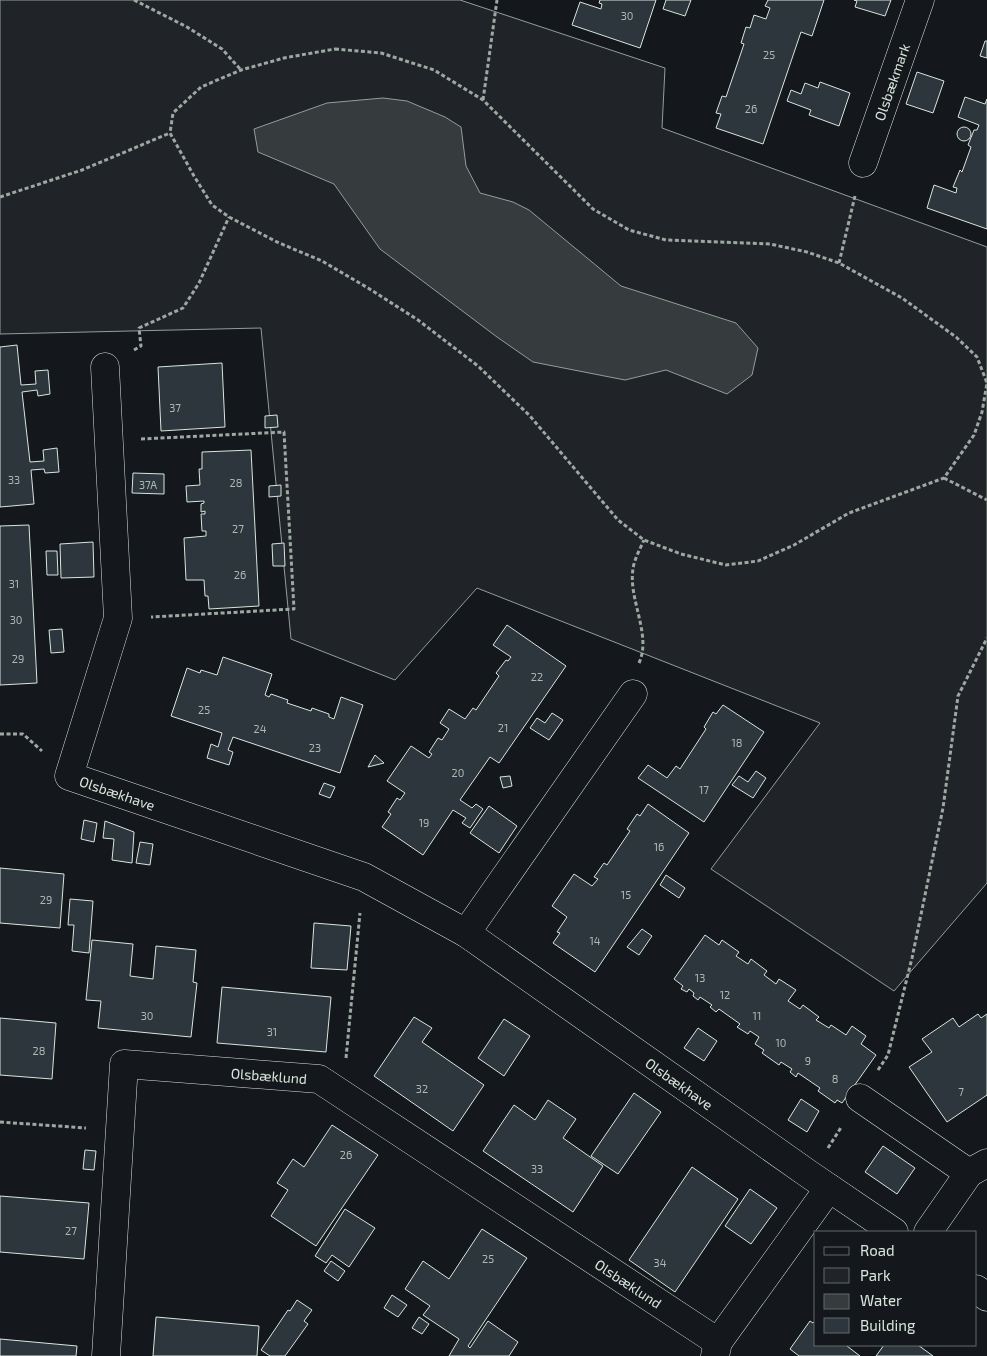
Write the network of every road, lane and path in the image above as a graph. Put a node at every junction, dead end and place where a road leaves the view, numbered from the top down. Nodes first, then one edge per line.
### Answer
1 (134, 0) edge
2 (497, 0) edge
3 (920, 0) edge
4 (241, 70) junction
5 (483, 100) junction
6 (170, 133) junction
7 (863, 163) joint
8 (0, 198) edge
9 (229, 217) junction
10 (839, 263) junction
11 (105, 368) joint
12 (109, 441) junction
13 (944, 478) junction
14 (987, 500) edge
15 (644, 540) junction
16 (118, 618) junction
17 (987, 638) edge
18 (633, 694) joint
19 (0, 734) edge
20 (70, 776) junction
21 (364, 877) junction
22 (466, 933) junction
23 (343, 1095) junction
24 (860, 1098) junction
25 (0, 1122) edge
26 (119, 1131) junction
27 (978, 1168) edge
28 (820, 1182) junction
29 (893, 1231) edge
30 (929, 1231) edge
31 (717, 1349) edge
32 (106, 1356) edge

1 - 4 path
2 - 5 path
3 - 7 street, Olsbækmark
4 - 5 path
4 - 6 path
5 - 10 path
6 - 8 path
6 - 9 path
7 - 10 path
9 - 11 path
9 - 15 path
10 - 13 path
11 - 12 street, Olsbækhave
12 - 16 street, Olsbækhave
12 - 16 path
13 - 14 path
13 - 15 path
15 - 18 path
16 - 20 street, Olsbækhave
17 - 24 path
18 - 22 street
19 - 20 path
20 - 21 street, Olsbækhave
21 - 22 street, Olsbækhave
21 - 23 path
22 - 28 street, Olsbækhave
23 - 26 street, Olsbæklund
23 - 31 street, Olsbæklund
24 - 27 street
24 - 28 path
25 - 26 path
26 - 32 street, Olsbæklund
27 - 30 street
28 - 29 street, Olsbækhave
28 - 31 street, Olsbæklund

